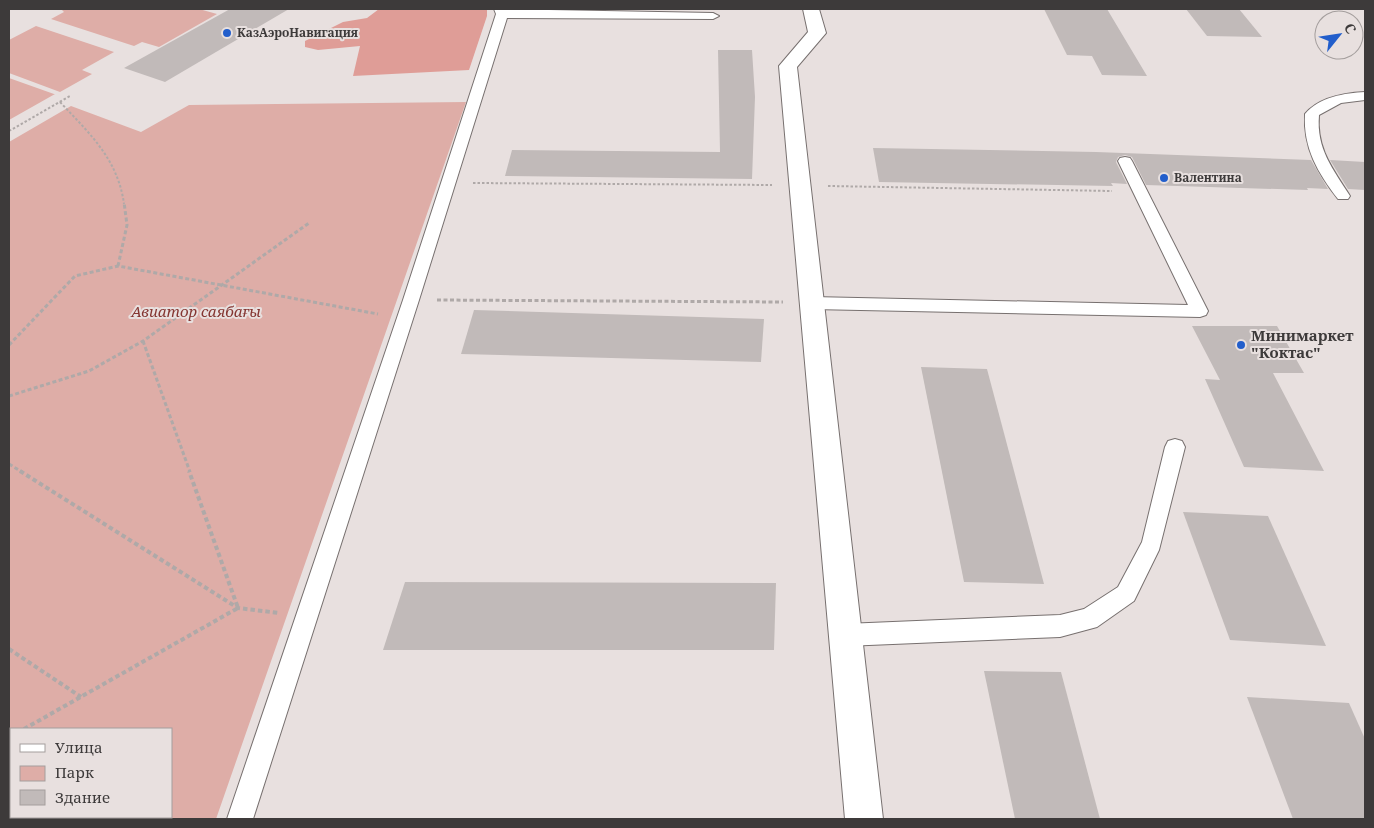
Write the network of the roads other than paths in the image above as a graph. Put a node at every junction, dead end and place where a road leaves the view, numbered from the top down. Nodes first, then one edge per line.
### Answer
1 (811, 9) edge
2 (501, 11) edge
3 (713, 16) dead end
4 (1365, 96) edge
5 (1125, 161) dead end
6 (1343, 196) dead end
7 (812, 303) junction
8 (1175, 447) dead end
9 (845, 635) junction
10 (240, 819) edge
11 (864, 819) edge

1 - 7 street
2 - 3 lane
2 - 10 lane
4 - 6 lane
5 - 7 lane
7 - 9 street
8 - 9 lane
9 - 11 street

